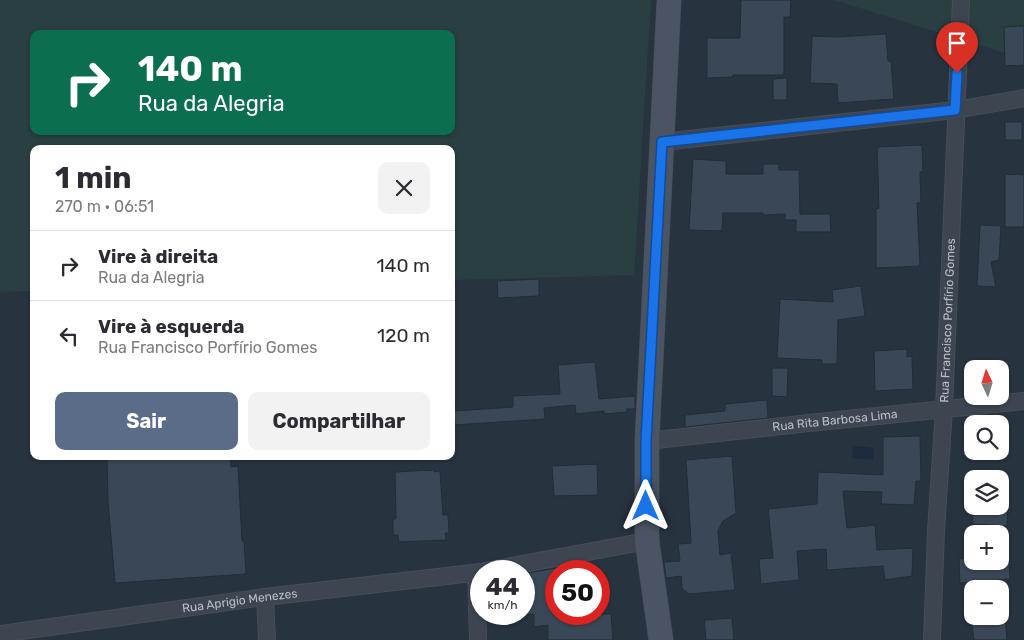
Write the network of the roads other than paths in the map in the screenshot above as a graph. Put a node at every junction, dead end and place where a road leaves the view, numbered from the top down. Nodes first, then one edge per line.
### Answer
1 (669, 0) edge
2 (961, 0) edge
3 (1024, 98) edge
4 (955, 110) junction
5 (662, 142) junction
6 (1024, 401) edge
7 (944, 409) junction
8 (646, 441) junction
9 (647, 540) junction
10 (535, 562) edge
11 (470, 573) edge
12 (266, 597) junction
13 (479, 625) edge
14 (0, 634) edge
15 (267, 640) edge
16 (478, 640) edge
17 (662, 640) edge
18 (932, 640) edge

1 - 5 main road
2 - 4 street, Rua Francisco Porfírio Gomes
3 - 4 street
4 - 5 street
4 - 7 street, Rua Francisco Porfírio Gomes
5 - 8 main road
6 - 7 street, Rua Rita Barbosa Lima
7 - 8 street, Rua Rita Barbosa Lima
7 - 18 street, Rua Francisco Porfírio Gomes
8 - 9 main road
9 - 10 street, Rua Aprigio Menezes
9 - 17 main road
11 - 12 street, Rua Aprigio Menezes
12 - 14 street, Rua Aprigio Menezes
12 - 15 street
13 - 16 street

